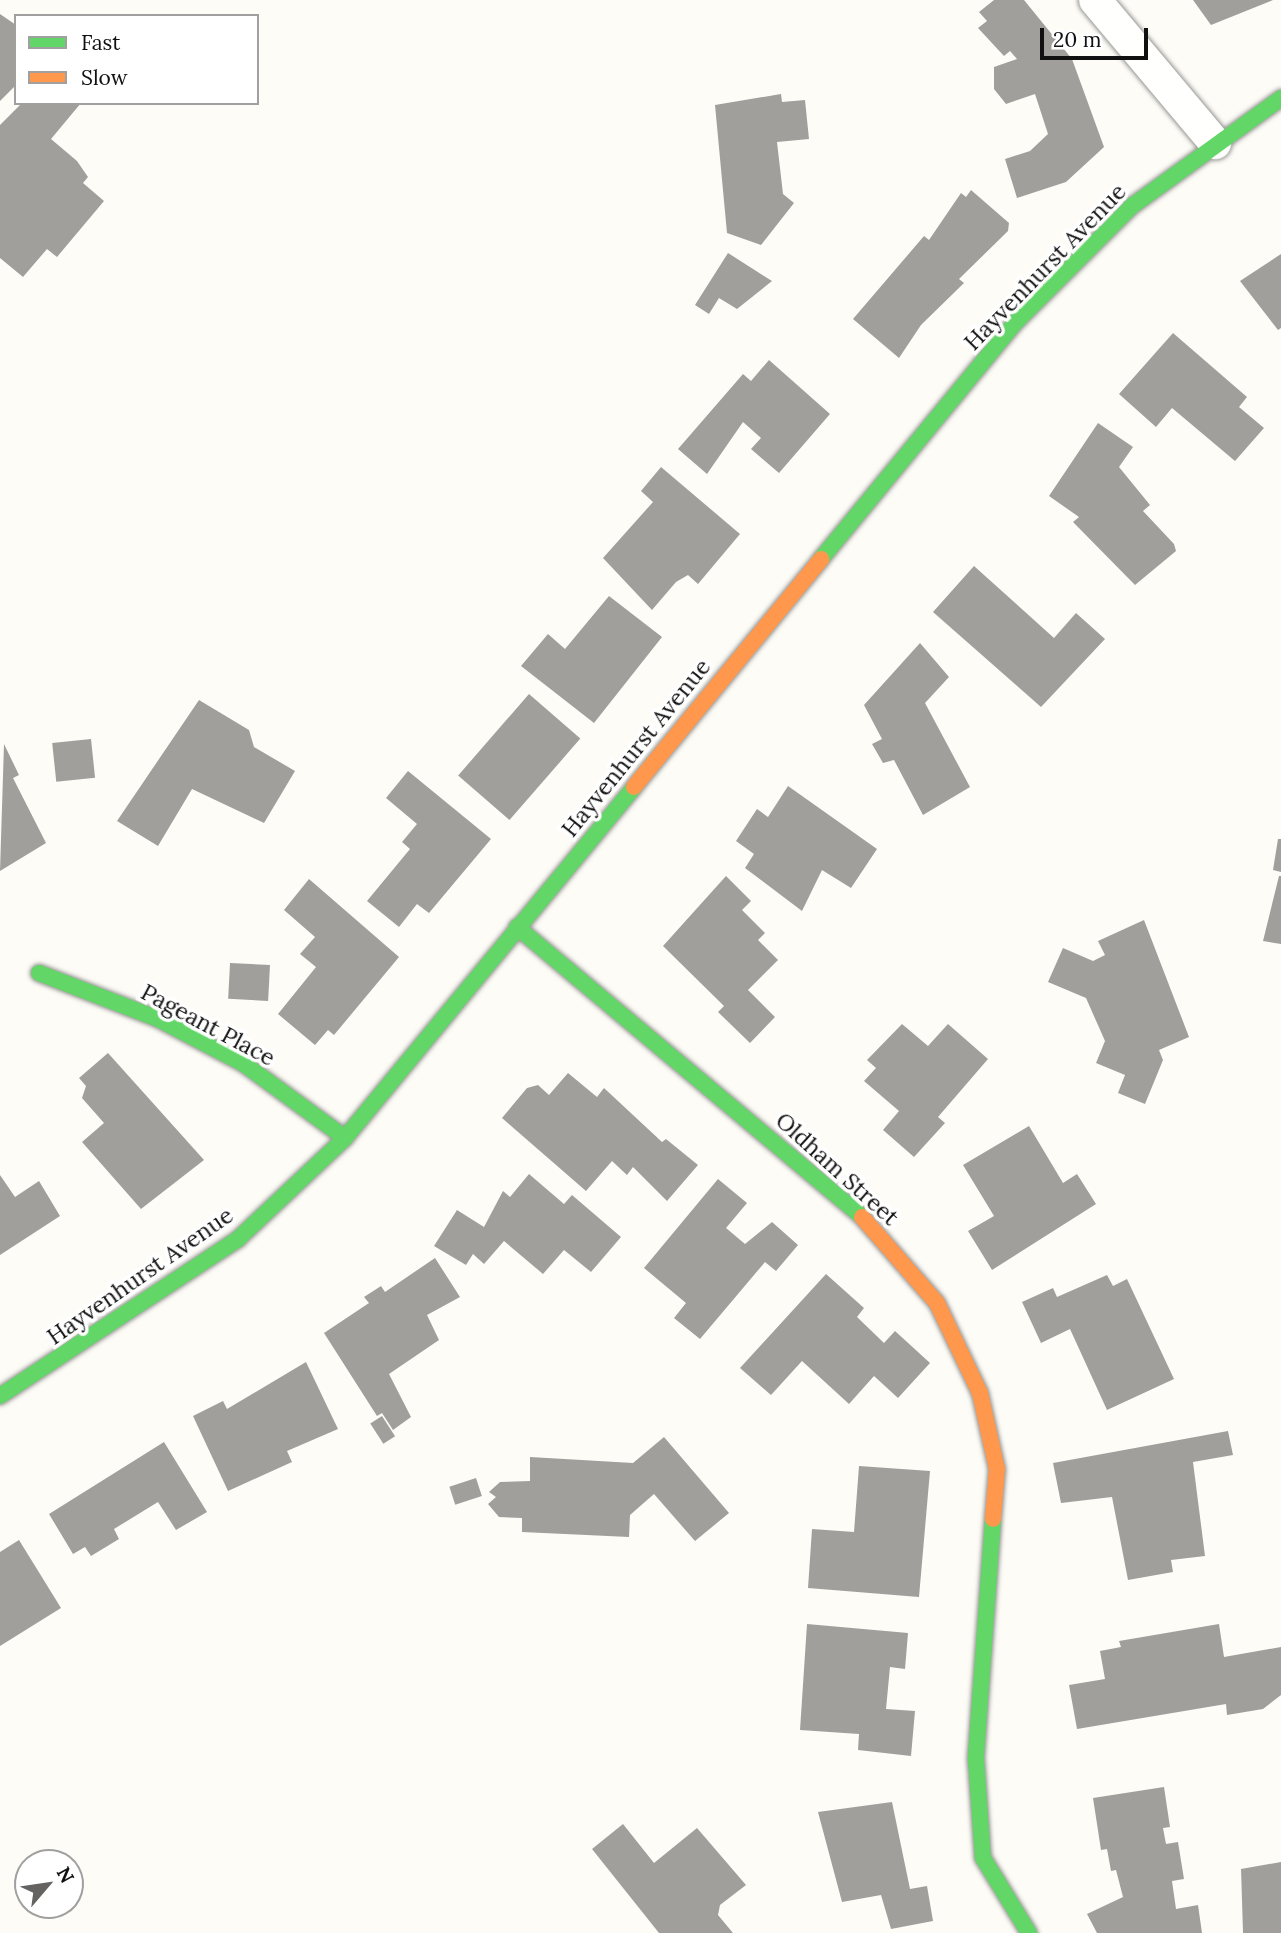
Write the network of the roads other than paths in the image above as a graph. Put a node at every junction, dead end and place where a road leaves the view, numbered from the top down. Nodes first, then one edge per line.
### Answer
1 (1096, 0) edge
2 (1281, 98) edge
3 (1215, 142) junction
4 (517, 927) junction
5 (39, 973) dead end
6 (345, 1138) junction
7 (0, 1396) edge
8 (1028, 1933) edge

1 - 3 street
2 - 3 main road, Hayvenhurst Avenue
3 - 4 main road, Hayvenhurst Avenue
4 - 6 main road, Hayvenhurst Avenue
4 - 8 main road, Oldham Street
5 - 6 main road, Pageant Place
6 - 7 main road, Hayvenhurst Avenue

